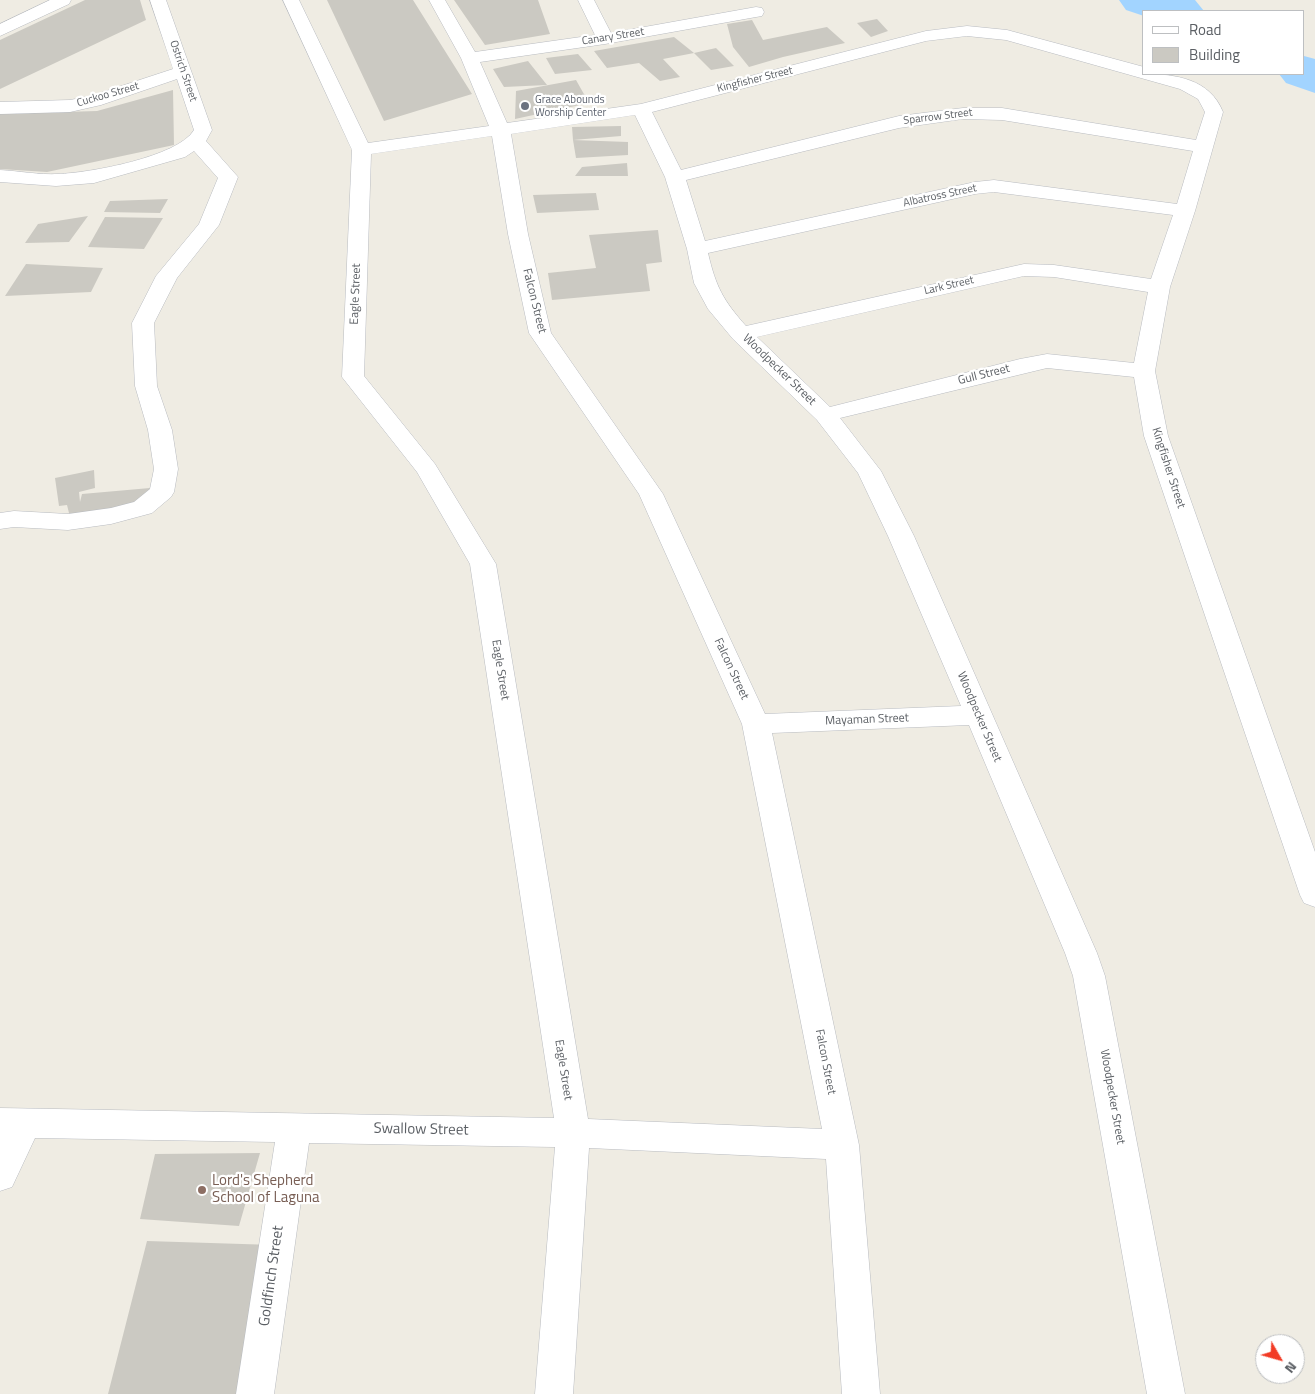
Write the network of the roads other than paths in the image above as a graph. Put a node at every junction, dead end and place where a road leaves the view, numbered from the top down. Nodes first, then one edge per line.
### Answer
1 (63, 0) edge
2 (158, 0) edge
3 (291, 0) edge
4 (437, 0) edge
5 (586, 0) edge
6 (756, 12) dead end
7 (0, 31) edge
8 (604, 39) junction
9 (470, 58) junction
10 (184, 71) junction
11 (1142, 72) edge
12 (1151, 75) edge
13 (0, 108) edge
14 (641, 109) junction
15 (501, 131) junction
16 (196, 142) junction
17 (1204, 147) junction
18 (362, 150) junction
19 (0, 176) edge
20 (676, 177) junction
21 (1186, 211) junction
22 (697, 249) junction
23 (1159, 287) junction
24 (741, 334) junction
25 (1144, 371) junction
26 (826, 415) junction
27 (0, 521) edge
28 (978, 715) junction
29 (756, 724) junction
30 (1315, 895) edge
31 (12, 1124) edge
32 (294, 1128) junction
33 (573, 1133) junction
34 (842, 1145) junction
35 (0, 1176) edge
36 (255, 1394) edge
37 (554, 1394) edge
38 (861, 1394) edge
39 (1166, 1394) edge

1 - 7 street
2 - 10 street, Ostrich Street
3 - 18 street, Eagle Street
4 - 9 street, Falcon Street
5 - 8 street
6 - 8 street, Canary Street
8 - 9 street, Canary Street
9 - 15 street, Falcon Street
10 - 13 street, Cuckoo Street
10 - 16 street, Ostrich Street
11 - 14 street, Kingfisher Street
12 - 17 street, Kingfisher Street
14 - 15 street, Kingfisher Street
14 - 20 street, Woodpecker Street
15 - 18 street, Kingfisher Street
15 - 29 street, Falcon Street
16 - 19 street
16 - 27 street
17 - 20 street, Sparrow Street
17 - 21 street, Kingfisher Street
18 - 33 street, Eagle Street
20 - 22 street, Woodpecker Street
21 - 22 street, Albatross Street
21 - 23 street, Kingfisher Street
22 - 24 street, Woodpecker Street
23 - 24 street, Lark Street
23 - 25 street, Kingfisher Street
24 - 26 street, Woodpecker Street
25 - 26 street, Gull Street
25 - 30 street, Kingfisher Street
26 - 28 street, Woodpecker Street
28 - 29 street, Mayaman Street
28 - 39 street, Woodpecker Street
29 - 34 street, Falcon Street
31 - 32 street, Swallow Street
31 - 35 street
32 - 33 street, Swallow Street
32 - 36 street, Goldfinch Street
33 - 34 street, Swallow Street
33 - 37 street, Eagle Street
34 - 38 street, Falcon Street

